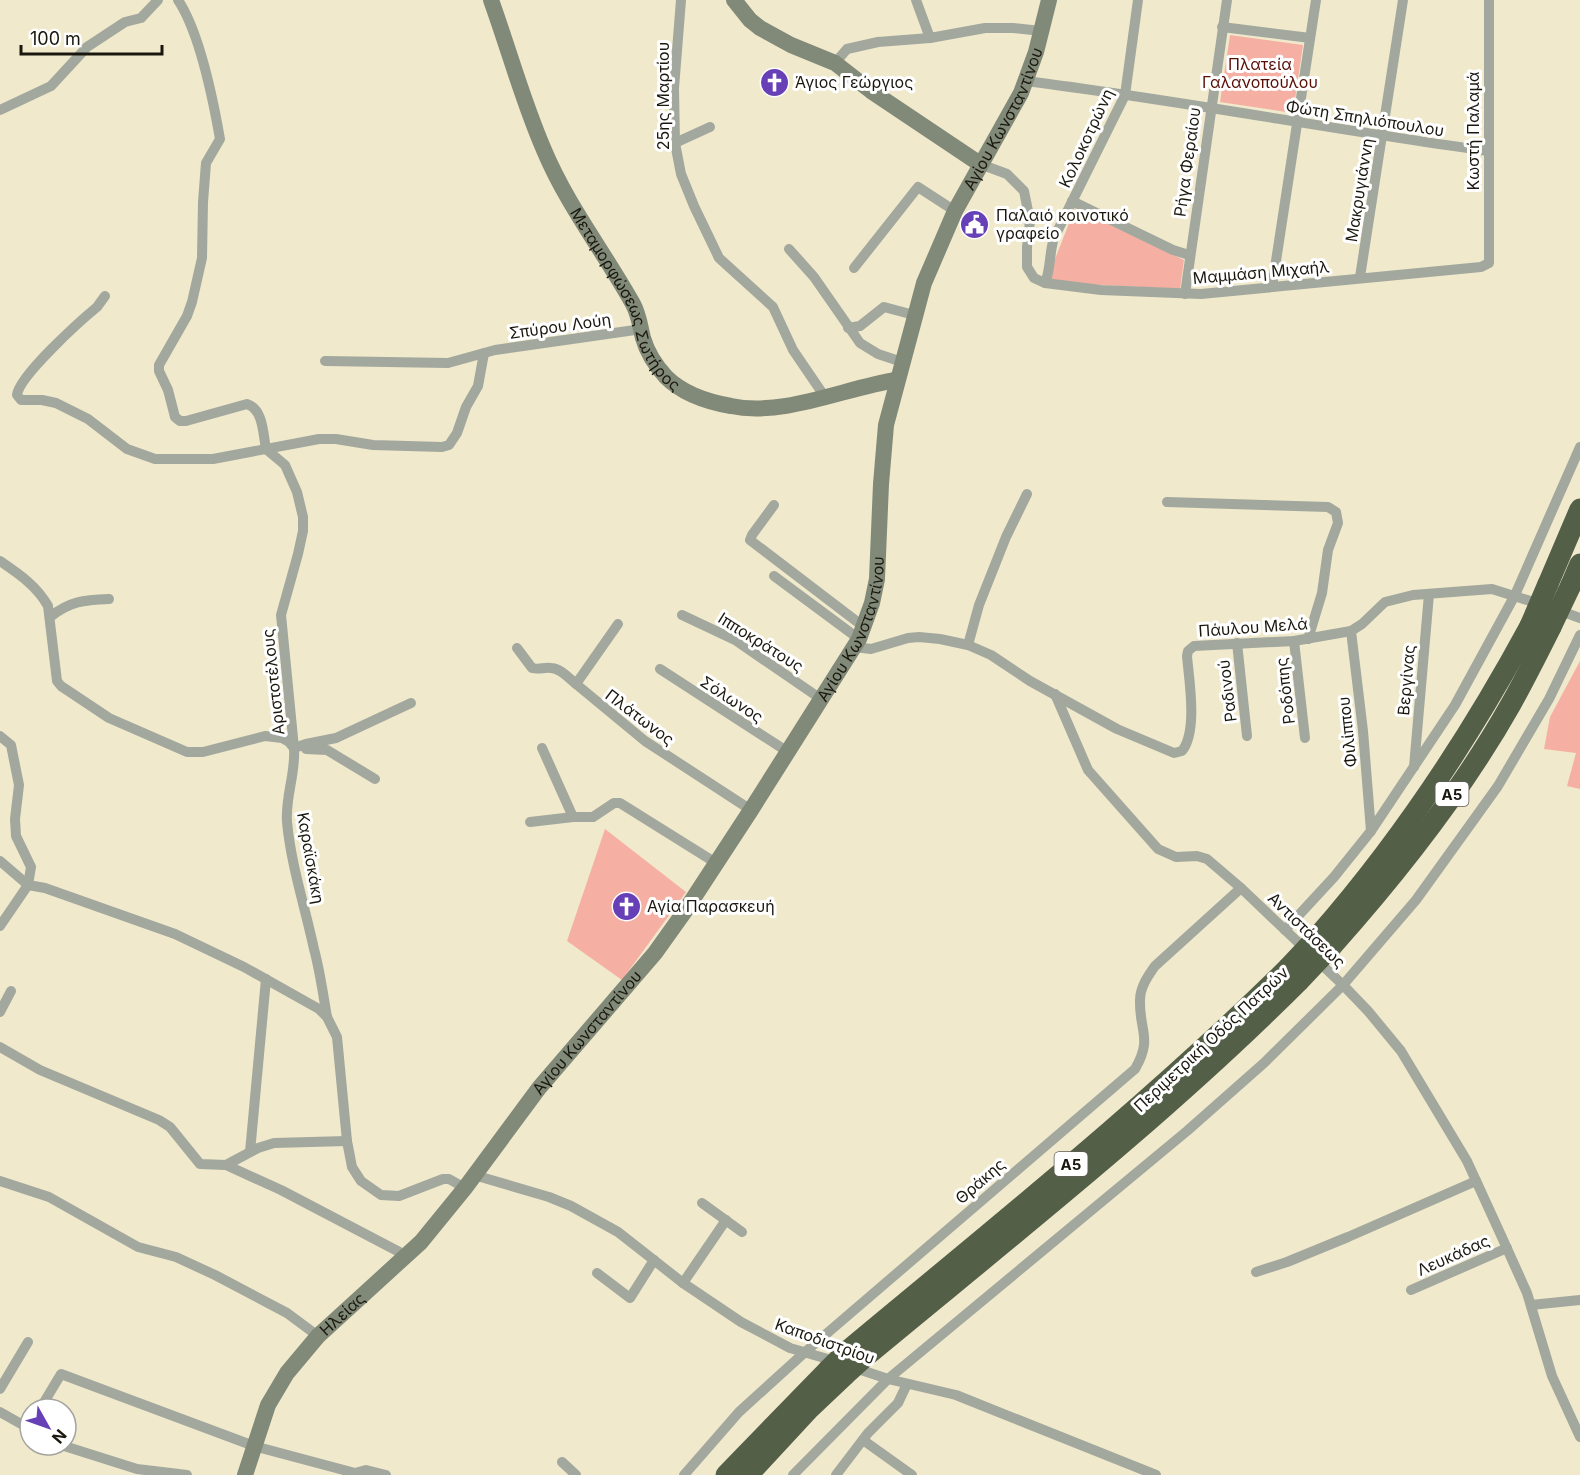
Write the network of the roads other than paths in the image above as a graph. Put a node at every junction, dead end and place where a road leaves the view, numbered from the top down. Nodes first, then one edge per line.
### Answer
1 (158, 0) edge
2 (178, 0) edge
3 (491, 0) edge
4 (681, 0) edge
5 (734, 0) edge
6 (916, 0) edge
7 (1049, 0) edge
8 (1138, 0) edge
9 (1227, 0) edge
10 (1316, 0) edge
11 (1403, 0) edge
12 (1489, 0) edge
13 (1222, 27) junction
14 (1041, 31) junction
15 (930, 38) junction
16 (1310, 38) junction
17 (835, 63) junction
18 (1025, 81) junction
19 (1125, 95) junction
20 (1210, 108) junction
21 (0, 110) edge
22 (1297, 123) junction
23 (710, 127) dead end
24 (1382, 137) junction
25 (675, 143) junction
26 (1488, 151) junction
27 (980, 164) junction
28 (1072, 201) junction
29 (955, 211) junction
30 (789, 249) dead end
31 (1189, 255) junction
32 (1489, 262) joint
33 (854, 268) dead end
34 (1360, 277) junction
35 (1046, 283) junction
36 (1272, 287) junction
37 (1185, 294) junction
38 (105, 296) dead end
39 (914, 315) junction
40 (848, 328) junction
41 (642, 329) junction
42 (484, 353) junction
43 (324, 361) dead end
44 (902, 362) junction
45 (896, 381) junction
46 (825, 397) junction
47 (1580, 447) edge
48 (266, 449) junction
49 (1027, 494) dead end
50 (1167, 502) dead end
51 (774, 505) dead end
52 (1580, 509) edge
53 (0, 561) edge
54 (1580, 564) edge
55 (774, 576) dead end
56 (1429, 594) junction
57 (1515, 595) junction
58 (109, 599) dead end
59 (682, 615) dead end
60 (50, 617) junction
61 (1580, 618) edge
62 (618, 624) dead end
63 (1351, 631) junction
64 (1580, 635) edge
65 (859, 638) junction
66 (1308, 639) junction
67 (1294, 641) junction
68 (1237, 643) junction
69 (968, 645) junction
70 (517, 648) dead end
71 (660, 669) dead end
72 (576, 684) junction
73 (1055, 694) junction
74 (821, 699) junction
75 (411, 703) dead end
76 (0, 736) edge
77 (1247, 736) dead end
78 (1305, 738) dead end
79 (294, 748) junction
80 (542, 748) dead end
81 (788, 752) junction
82 (1413, 769) junction
83 (375, 779) dead end
84 (751, 810) junction
85 (573, 817) junction
86 (530, 822) dead end
87 (1371, 831) junction
88 (0, 861) edge
89 (716, 863) junction
90 (28, 885) junction
91 (1241, 888) junction
92 (0, 926) edge
93 (1285, 930) junction
94 (1326, 941) junction
95 (266, 979) junction
96 (1343, 985) junction
97 (11, 991) dead end
98 (0, 1012) edge
99 (327, 1017) junction
100 (0, 1047) edge
101 (347, 1141) junction
102 (250, 1152) junction
103 (226, 1165) junction
104 (0, 1181) edge
105 (1476, 1181) junction
106 (469, 1182) junction
107 (702, 1203) dead end
108 (726, 1220) junction
109 (742, 1232) dead end
110 (1507, 1248) junction
111 (407, 1256) junction
112 (654, 1260) junction
113 (1256, 1272) dead end
114 (597, 1273) dead end
115 (682, 1283) junction
116 (1411, 1290) dead end
117 (1580, 1300) edge
118 (1531, 1305) junction
119 (318, 1336) junction
120 (28, 1342) dead end
121 (804, 1353) junction
122 (837, 1373) junction
123 (888, 1379) junction
124 (907, 1384) junction
125 (0, 1389) edge
126 (47, 1397) edge
127 (0, 1412) edge
128 (18, 1422) edge
129 (1580, 1437) edge
130 (863, 1440) junction
131 (254, 1446) junction
132 (78, 1452) edge
133 (562, 1462) dead end
134 (187, 1475) edge
135 (245, 1475) edge
136 (386, 1475) edge
137 (576, 1475) edge
138 (684, 1475) edge
139 (726, 1475) edge
140 (748, 1475) edge
141 (793, 1475) edge
142 (836, 1475) edge
143 (912, 1475) edge
144 (1156, 1475) edge

1 - 21 street
2 - 48 street
3 - 41 main road, Μεταμορφώσεως Σωτήρος
4 - 25 street, 25ης Μαρτίου
5 - 17 main road
6 - 15 street
7 - 14 main road, Αγίου Κωνσταντίνου
8 - 19 street, Κολοκοτρώνη
9 - 13 street, Ρήγα Φεραίου
10 - 16 street
11 - 24 street, Μακρυγιάννη
12 - 26 street, Κωστή Παλαμά
13 - 16 street
13 - 20 street, Ρήγα Φεραίου
14 - 15 street
14 - 18 main road, Αγίου Κωνσταντίνου
15 - 17 street
16 - 22 street
17 - 27 main road
18 - 19 street, Φώτη Σπηλιόπουλου
18 - 27 main road, Αγίου Κωνσταντίνου
19 - 20 street, Φώτη Σπηλιόπουλου
19 - 28 street, Κολοκοτρώνη
20 - 22 street, Φώτη Σπηλιόπουλου
20 - 31 street, Ρήγα Φεραίου
22 - 24 street, Φώτη Σπηλιόπουλου
22 - 36 street
23 - 25 street
24 - 26 street, Φώτη Σπηλιόπουλου
24 - 34 street, Μακρυγιάννη
25 - 46 street, 25ης Μαρτίου
26 - 32 street, Κωστή Παλαμά
27 - 29 main road, Αγίου Κωνσταντίνου
27 - 35 street
28 - 31 street
28 - 35 street, Κολοκοτρώνη
29 - 33 street
29 - 39 main road, Αγίου Κωνσταντίνου
30 - 40 street
31 - 37 street, Ρήγα Φεραίου
32 - 34 street, Μαμμάση Μιχαήλ
34 - 36 street, Μαμμάση Μιχαήλ
35 - 37 street, Μαμμάση Μιχαήλ
36 - 37 street, Μαμμάση Μιχαήλ
38 - 48 street
39 - 40 street
39 - 44 main road, Αγίου Κωνσταντίνου
40 - 44 street
41 - 42 street, Σπύρου Λούη
41 - 46 main road, Μεταμορφώσεως Σωτήρος
42 - 43 street, Σπύρου Λούη
42 - 48 street
44 - 45 main road, Αγίου Κωνσταντίνου
45 - 46 main road, Μεταμορφώσεως Σωτήρος
45 - 65 main road, Αγίου Κωνσταντίνου
47 - 57 street
48 - 79 street, Αριστοτέλους
49 - 69 street
50 - 66 street
51 - 65 street
52 - 94 highway, Περιμετρική Οδός Πατρών / Α5, bridge
53 - 60 street
54 - 94 highway, Περιμετρική Οδός Πατρών / Α5, bridge
55 - 65 street
56 - 57 street, Πάυλου Μελά
56 - 63 street, Πάυλου Μελά
56 - 82 street, Βεργίνας
57 - 61 street, Πάυλου Μελά
57 - 82 street
58 - 60 street
59 - 74 street, Ιπποκράτους
60 - 79 street
62 - 72 street
63 - 66 street, Πάυλου Μελά
63 - 87 street, Φιλίππου
64 - 96 street
65 - 69 street
65 - 74 main road, Αγίου Κωνσταντίνου
66 - 67 street, Πάυλου Μελά
67 - 68 street, Πάυλου Μελά
67 - 78 street, Ροδόπης
68 - 73 street, Πάυλου Μελά
68 - 77 street, Ραδινού
69 - 73 street
70 - 72 street, Πλάτωνος
71 - 81 street, Σόλωνος
72 - 84 street, Πλάτωνος
73 - 91 street, Αντιστάσεως
74 - 81 main road, Αγίου Κωνσταντίνου
75 - 79 street
76 - 90 street
79 - 83 street
79 - 99 street, Καραϊσκάκη
80 - 85 street
81 - 84 main road, Αγίου Κωνσταντίνου
82 - 87 street
84 - 89 main road, Αγίου Κωνσταντίνου
85 - 86 street
85 - 89 street
87 - 93 street
88 - 90 street
89 - 106 main road, Αγίου Κωνσταντίνου
90 - 92 street
90 - 95 street
91 - 93 street, Αντιστάσεως
91 - 121 street, Θράκης
93 - 96 street, Αντιστάσεως
94 - 122 highway, Περιμετρική Οδός Πατρών / Α5, bridge
95 - 99 street
95 - 102 street
96 - 105 street, Αντιστάσεως
96 - 123 street
97 - 98 street
99 - 101 street, Καραϊσκάκη
100 - 103 street
101 - 102 street
101 - 106 street, Καποδιστρίου
102 - 103 street
103 - 111 street
104 - 119 street
105 - 110 street, Αντιστάσεως
105 - 113 street
106 - 111 main road, Ηλείας
106 - 112 street, Καποδιστρίου
107 - 108 street
108 - 109 street
108 - 115 street
110 - 116 street, Λευκάδας
110 - 118 street, Αντιστάσεως
111 - 119 main road, Ηλείας
112 - 114 street
112 - 115 street, Καποδιστρίου
115 - 121 street, Καποδιστρίου
117 - 118 street
118 - 129 street, Αντιστάσεως
119 - 131 main road, Ηλείας
120 - 125 street
121 - 123 street, Καποδιστρίου
121 - 138 street, Θράκης
122 - 139 highway, Περιμετρική Οδός Πατρών / Α5
122 - 140 highway, Περιμετρική Οδός Πατρών / Α5
123 - 124 street, Καποδιστρίου
123 - 141 street
124 - 130 street
124 - 144 street, Καποδιστρίου
126 - 131 street
127 - 128 street
130 - 142 street
130 - 143 street
131 - 135 main road, Ηλείας
131 - 136 street
132 - 134 street
133 - 137 street

